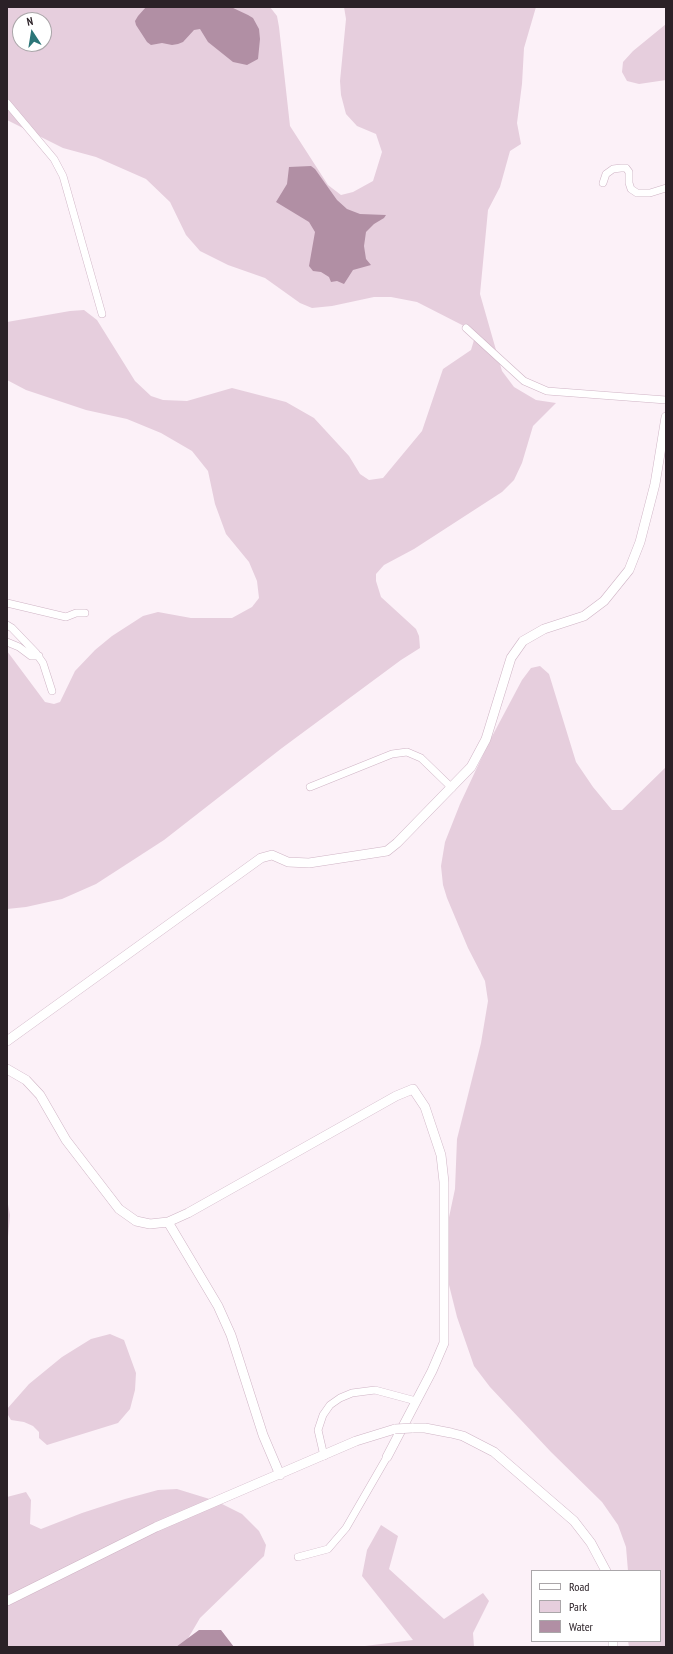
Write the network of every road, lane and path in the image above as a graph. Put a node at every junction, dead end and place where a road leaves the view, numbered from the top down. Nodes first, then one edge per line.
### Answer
1 (7, 103) edge
2 (603, 182) dead end
3 (666, 188) edge
4 (102, 314) dead end
5 (466, 328) dead end
6 (666, 400) edge
7 (666, 417) edge
8 (7, 603) edge
9 (85, 612) dead end
10 (7, 625) edge
11 (7, 642) edge
12 (38, 656) junction
13 (52, 691) dead end
14 (310, 787) dead end
15 (452, 788) junction
16 (7, 1041) edge
17 (7, 1069) edge
18 (168, 1222) junction
19 (416, 1401) junction
20 (324, 1456) junction
21 (387, 1456) joint
22 (280, 1475) junction
23 (298, 1556) dead end
24 (605, 1570) edge
25 (7, 1602) edge

1 - 4 street
2 - 3 street
5 - 6 street
7 - 15 street
8 - 9 street
10 - 12 street
11 - 12 street
12 - 13 street
14 - 15 street
15 - 16 street
17 - 18 street
18 - 19 street
18 - 22 street
19 - 20 street
19 - 21 street
20 - 22 street
20 - 24 street, bridge
21 - 23 street
22 - 25 street

